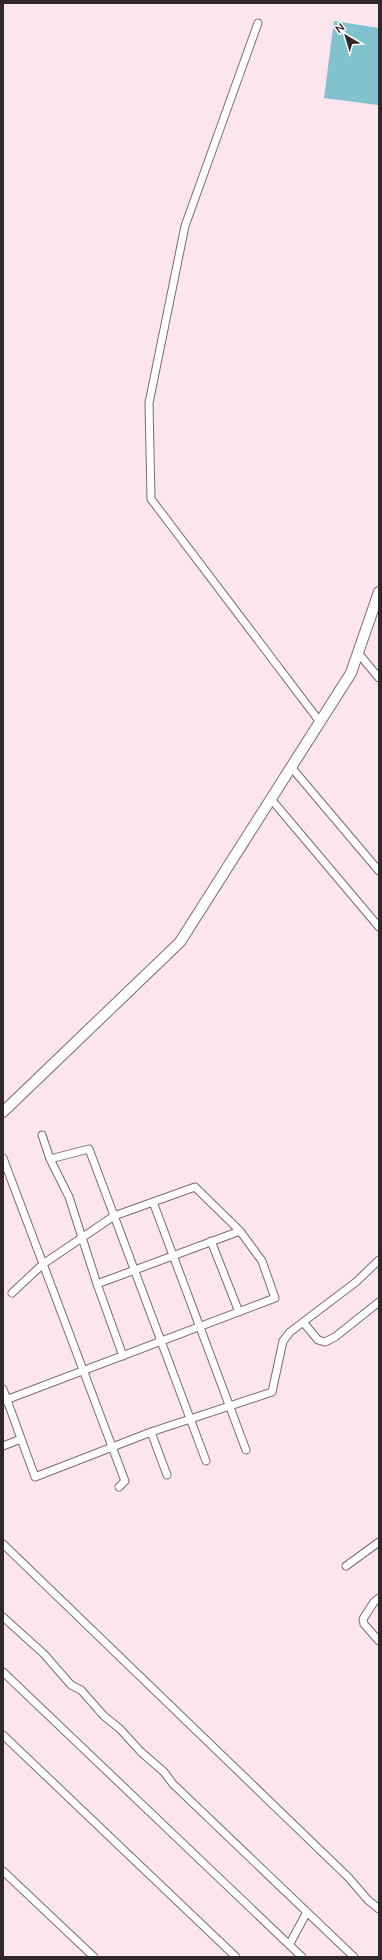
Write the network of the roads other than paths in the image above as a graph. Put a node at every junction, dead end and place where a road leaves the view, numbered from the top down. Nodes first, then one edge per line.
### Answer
1 (258, 23) dead end
2 (379, 592) edge
3 (359, 654) junction
4 (379, 678) edge
5 (320, 722) junction
6 (291, 767) junction
7 (271, 799) junction
8 (379, 871) edge
9 (379, 927) edge
10 (3, 1112) edge
11 (42, 1135) dead end
12 (3, 1158) edge
13 (50, 1159) junction
14 (153, 1202) junction
15 (114, 1216) junction
16 (240, 1231) junction
17 (82, 1237) junction
18 (211, 1241) junction
19 (173, 1256) junction
20 (379, 1260) edge
21 (43, 1264) junction
22 (134, 1270) junction
23 (96, 1284) junction
24 (12, 1293) dead end
25 (379, 1302) edge
26 (239, 1312) junction
27 (303, 1322) junction
28 (200, 1327) junction
29 (161, 1341) junction
30 (123, 1356) junction
31 (84, 1370) junction
32 (3, 1389) edge
33 (5, 1400) edge
34 (229, 1405) junction
35 (190, 1420) junction
36 (151, 1432) junction
37 (21, 1439) junction
38 (3, 1446) edge
39 (113, 1447) junction
40 (246, 1450) dead end
41 (206, 1461) dead end
42 (167, 1475) dead end
43 (119, 1487) dead end
44 (379, 1542) edge
45 (3, 1544) edge
46 (346, 1566) dead end
47 (379, 1598) edge
48 (3, 1617) edge
49 (379, 1641) edge
50 (3, 1672) edge
51 (3, 1735) edge
52 (3, 1871) edge
53 (379, 1909) edge
54 (307, 1912) junction
55 (289, 1944) junction
56 (94, 1957) edge
57 (236, 1957) edge
58 (302, 1957) edge
59 (354, 1957) edge

1 - 5 street
2 - 3 main road
3 - 4 street
3 - 5 main road
5 - 6 main road
6 - 7 main road
6 - 8 street
7 - 9 street
7 - 10 main road
11 - 13 street
12 - 21 street
13 - 15 street
13 - 17 street
14 - 15 street
14 - 16 street
14 - 19 street
15 - 17 street
15 - 22 street
16 - 18 street
16 - 26 street
17 - 21 street
17 - 23 street
18 - 19 street
18 - 26 street
19 - 22 street
19 - 28 street
20 - 27 street
21 - 24 street
21 - 31 street
22 - 23 street
22 - 29 street
23 - 30 street
25 - 27 street
26 - 28 street
27 - 34 street
28 - 29 street
28 - 34 street
29 - 30 street
29 - 35 street
30 - 31 street
31 - 33 street
31 - 39 street
32 - 33 street
33 - 37 street
34 - 35 street
34 - 40 street
35 - 36 street
35 - 41 street
36 - 39 street
36 - 42 street
37 - 38 street
37 - 39 street
39 - 43 street
44 - 46 street
45 - 53 street
47 - 49 street
48 - 54 street
50 - 55 street
51 - 57 street
52 - 56 street
54 - 55 street
54 - 59 street
55 - 58 street

